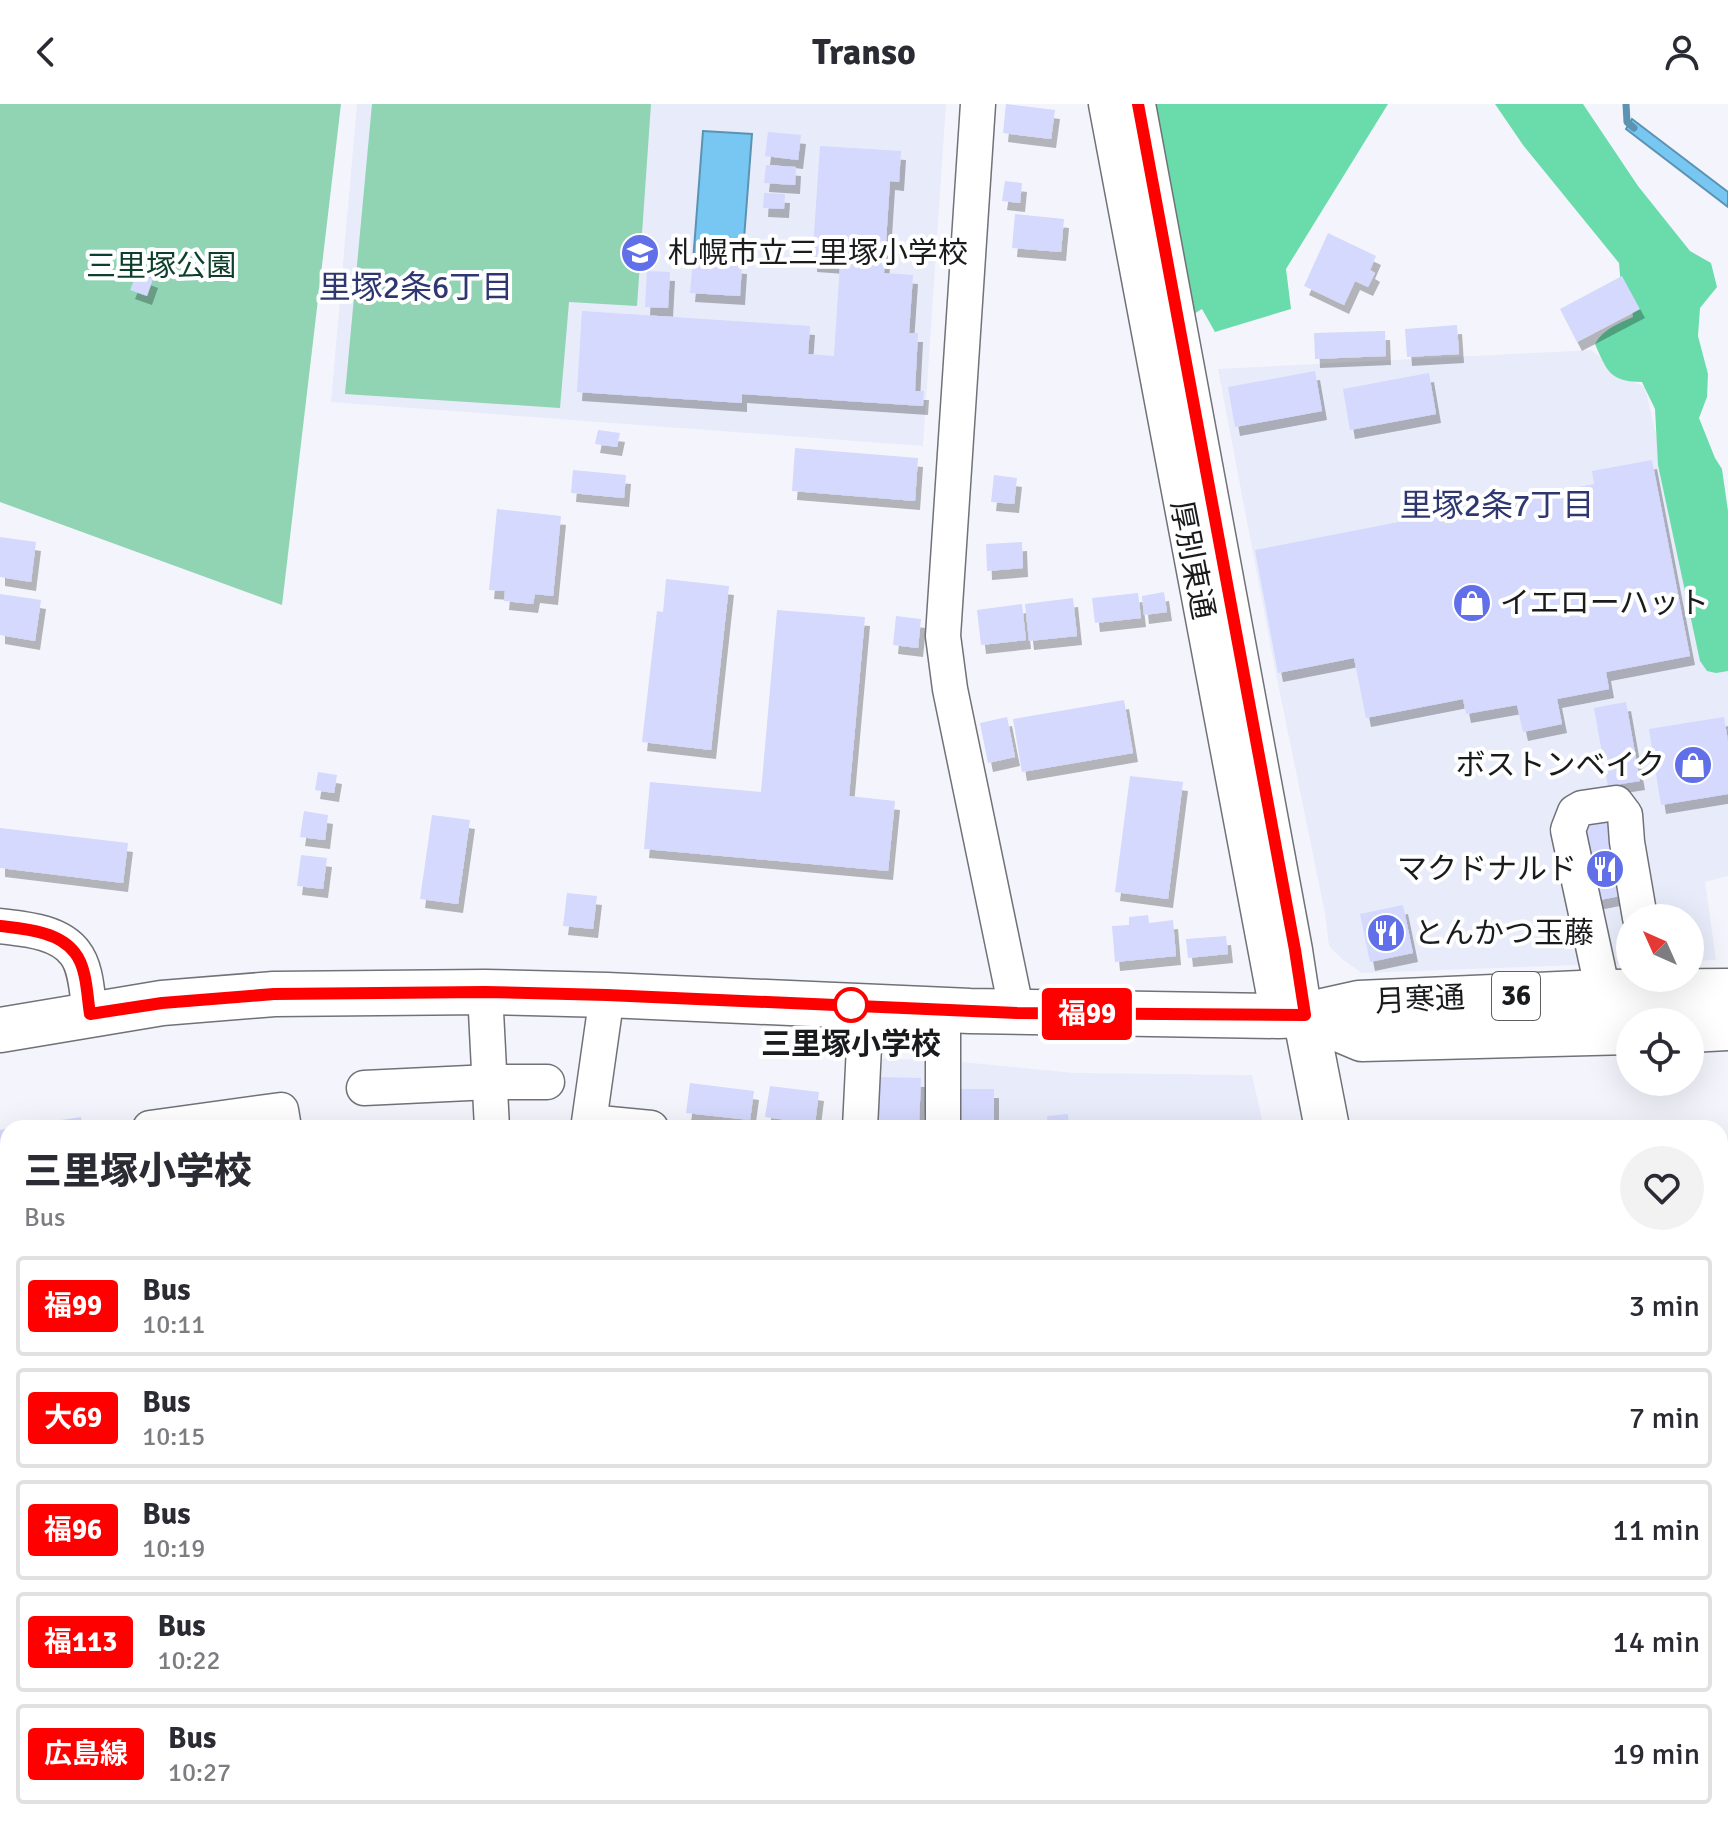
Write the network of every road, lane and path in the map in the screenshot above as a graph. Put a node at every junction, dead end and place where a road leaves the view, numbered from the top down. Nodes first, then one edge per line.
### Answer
1 (978, 104) edge
2 (1106, 104) edge
3 (1138, 104) edge
4 (1638, 904) edge
5 (0, 926) edge
6 (1704, 989) edge
7 (1616, 990) edge
8 (1728, 991) edge
9 (485, 992) junction
10 (1603, 992) junction
11 (607, 995) junction
12 (866, 1006) junction
13 (943, 1009) junction
14 (1017, 1013) junction
15 (90, 1014) junction
16 (1291, 1015) junction
17 (1728, 1028) edge
18 (1704, 1029) edge
19 (0, 1030) edge
20 (1616, 1032) edge
21 (490, 1082) junction
22 (547, 1082) dead end
23 (364, 1088) dead end
24 (208, 1120) edge
25 (283, 1120) edge
26 (492, 1120) edge
27 (589, 1120) edge
28 (860, 1120) edge
29 (943, 1120) edge
30 (1298, 1120) edge
31 (1324, 1120) edge

1 - 14 street
2 - 16 street, 厚別東通
3 - 16 street, 厚別東通
4 - 10 street
5 - 15 street
6 - 8 main road, 月寒通 / 36
7 - 10 main road, 月寒通 / 36
9 - 11 main road, 月寒通 / 36
9 - 15 main road, 月寒通 / 36
9 - 21 street
10 - 16 main road, 月寒通 / 36
11 - 12 main road, 月寒通 / 36
11 - 27 street
12 - 13 main road, 月寒通 / 36
12 - 28 street
13 - 14 main road, 月寒通 / 36
13 - 29 street
14 - 16 main road, 月寒通 / 36
15 - 19 main road, 月寒通 / 36
16 - 20 main road, 月寒通 / 36
16 - 30 main road
16 - 31 main road
17 - 18 main road
21 - 22 street
21 - 23 street
21 - 26 street
24 - 25 street

